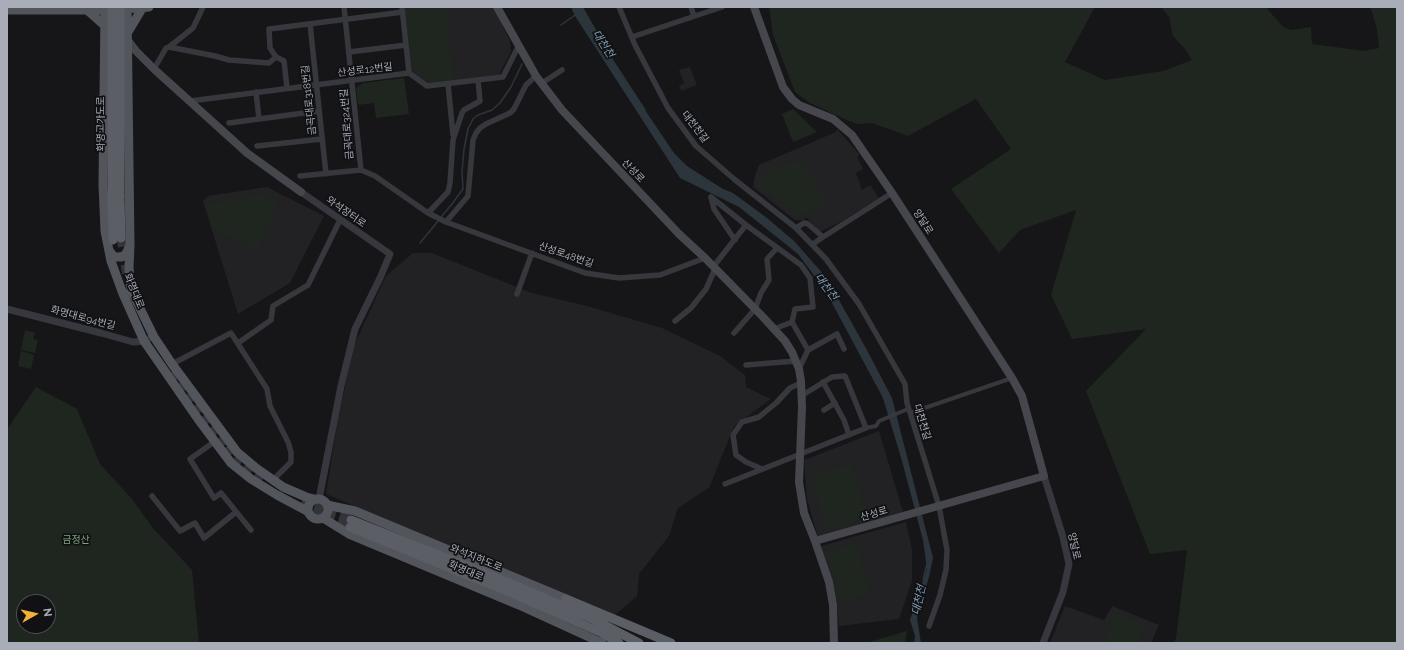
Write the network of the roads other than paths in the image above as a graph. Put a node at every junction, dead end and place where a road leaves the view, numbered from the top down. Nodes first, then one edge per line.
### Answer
1 (149, 7) edge
2 (203, 7) edge
3 (344, 7) edge
4 (498, 7) edge
5 (620, 7) edge
6 (691, 7) edge
7 (722, 7) edge
8 (754, 7) edge
9 (115, 8) edge
10 (143, 8) edge
11 (7, 10) edge
12 (86, 10) junction
13 (402, 10) edge
14 (694, 16) junction
15 (345, 19) junction
16 (310, 24) junction
17 (105, 26) junction
18 (128, 37) junction
19 (632, 37) junction
20 (406, 45) junction
21 (519, 45) junction
22 (170, 47) junction
23 (349, 52) junction
24 (276, 57) junction
25 (154, 69) junction
26 (562, 70) dead end
27 (409, 73) junction
28 (536, 76) junction
29 (352, 80) junction
30 (478, 80) junction
31 (542, 83) junction
32 (448, 84) junction
33 (317, 85) junction
34 (287, 88) junction
35 (256, 92) junction
36 (190, 100) junction
37 (320, 111) junction
38 (259, 119) junction
39 (230, 123) dead end
40 (322, 139) junction
41 (453, 140) junction
42 (257, 146) dead end
43 (361, 170) junction
44 (326, 174) junction
45 (300, 176) dead end
46 (129, 181) junction
47 (103, 185) junction
48 (301, 192) joint
49 (892, 193) junction
50 (116, 211) junction
51 (428, 213) junction
52 (340, 220) junction
53 (446, 222) junction
54 (746, 225) junction
55 (796, 228) junction
56 (823, 237) junction
57 (735, 240) junction
58 (114, 242) junction
59 (813, 244) junction
60 (130, 245) junction
61 (777, 248) junction
62 (532, 253) junction
63 (705, 258) junction
64 (714, 268) junction
65 (516, 294) dead end
66 (7, 309) edge
67 (754, 309) junction
68 (675, 321) dead end
69 (792, 322) junction
70 (774, 329) junction
71 (734, 333) dead end
72 (154, 337) junction
73 (144, 341) junction
74 (238, 343) junction
75 (844, 349) dead end
76 (808, 350) junction
77 (172, 364) junction
78 (746, 365) dead end
79 (797, 365) junction
80 (1012, 378) junction
81 (823, 382) junction
82 (801, 383) junction
83 (801, 396) junction
84 (835, 403) junction
85 (824, 410) dead end
86 (907, 411) junction
87 (866, 428) junction
88 (848, 435) junction
89 (214, 442) junction
90 (799, 454) junction
91 (762, 469) junction
92 (1044, 476) junction
93 (273, 480) junction
94 (725, 484) dead end
95 (152, 496) dead end
96 (317, 499) junction
97 (327, 505) junction
98 (936, 507) junction
99 (307, 511) junction
100 (236, 512) junction
101 (323, 518) junction
102 (251, 530) dead end
103 (815, 542) junction
104 (566, 599) junction
105 (592, 619) junction
106 (929, 626) dead end
107 (602, 633) junction
108 (602, 643) edge
109 (612, 643) edge
110 (619, 643) edge
111 (638, 643) edge
112 (671, 643) edge
113 (834, 643) edge
114 (1044, 643) edge

1 - 10 main road
2 - 22 street
3 - 15 street, 금곡대로324번길
4 - 21 main road, 산성로
5 - 19 street, 대천천길
6 - 14 street
7 - 14 street
8 - 49 main road, 양달로
9 - 10 main road
9 - 12 main road
9 - 17 main road, 화명대로
9 - 18 main road, 화명대로
9 - 18 main road, 와석장터로
9 - 50 highway, 화명고가도로, bridge
10 - 18 main road
11 - 12 main road
12 - 17 main road
13 - 15 street
13 - 20 street
14 - 19 street
15 - 16 street
15 - 23 street, 금곡대로324번길
16 - 24 street
16 - 33 street, 금곡대로318번길
17 - 47 main road, 화명대로
18 - 25 main road, 와석장터로
18 - 46 main road, 화명대로
19 - 55 street, 대천천길
20 - 23 street
20 - 27 street
21 - 28 main road, 산성로
21 - 30 street
22 - 24 street
22 - 25 street
23 - 29 street, 금곡대로324번길
24 - 34 street
25 - 36 main road, 와석장터로
26 - 31 street
27 - 29 street, 산성로12번길
27 - 32 street
28 - 31 main road, 산성로
28 - 53 street
29 - 33 street, 산성로12번길
29 - 43 street, 금곡대로324번길
30 - 32 street
30 - 41 street
31 - 63 main road, 산성로
32 - 41 street
33 - 34 street, 산성로12번길
33 - 37 street, 금곡대로318번길
34 - 35 street, 산성로12번길
35 - 36 street, 산성로12번길
35 - 38 street
36 - 48 main road, 와석장터로
37 - 38 street
37 - 40 street, 금곡대로318번길
38 - 39 street
40 - 42 street
40 - 44 street, 금곡대로318번길
41 - 51 street
43 - 44 street
43 - 51 street, 산성로48번길
44 - 45 street
46 - 50 main road
46 - 60 main road, 화명대로
47 - 50 main road
47 - 58 main road, 화명대로
48 - 52 street, 와석장터로
49 - 56 street
49 - 80 main road, 양달로
50 - 58 highway, 화명고가도로
51 - 53 street, 산성로48번길
52 - 74 street
52 - 96 street, 와석장터로
53 - 62 street, 산성로48번길
54 - 57 street
54 - 57 street
54 - 61 street
55 - 56 street
55 - 59 street, 대천천길
56 - 59 street
57 - 64 street
58 - 60 main road
58 - 73 main road, 화명대로
59 - 86 street, 대천천길
60 - 72 main road, 화명대로
61 - 67 street
61 - 69 street
62 - 63 street, 산성로48번길
62 - 65 street
63 - 64 main road, 산성로
64 - 67 main road, 산성로
64 - 68 street
66 - 73 street, 화명대로94번길
67 - 70 main road, 산성로
67 - 71 street
69 - 70 street
69 - 76 street
70 - 79 main road, 산성로
72 - 73 street, 화명대로94번길
72 - 77 main road, 화명대로
73 - 89 main road, 화명대로
74 - 77 street
74 - 93 street
75 - 76 street
76 - 79 street
77 - 93 main road, 화명대로
78 - 79 street
79 - 82 main road, 산성로
80 - 86 street
80 - 92 main road, 양달로
81 - 83 street
81 - 84 street
81 - 87 street
82 - 83 main road, 산성로
82 - 91 street
83 - 90 main road, 산성로
84 - 85 street
84 - 88 street
86 - 87 street
86 - 98 street, 대천천길
87 - 88 street
88 - 90 street
89 - 99 main road, 화명대로
89 - 100 street
90 - 91 street
90 - 103 main road, 산성로
91 - 94 street
92 - 98 main road
92 - 114 street, 양달로
93 - 96 main road, 화명대로
95 - 100 street
96 - 97 main road
96 - 99 main road
97 - 101 main road
97 - 104 main road, 화명대로
98 - 103 main road, 산성로
98 - 106 street, 대천천길
99 - 101 main road
100 - 102 street
101 - 108 main road, 화명대로
103 - 113 main road, 산성로
104 - 105 highway
104 - 112 highway
105 - 107 highway, 와석지하도로
105 - 111 highway
107 - 109 highway
107 - 110 highway

